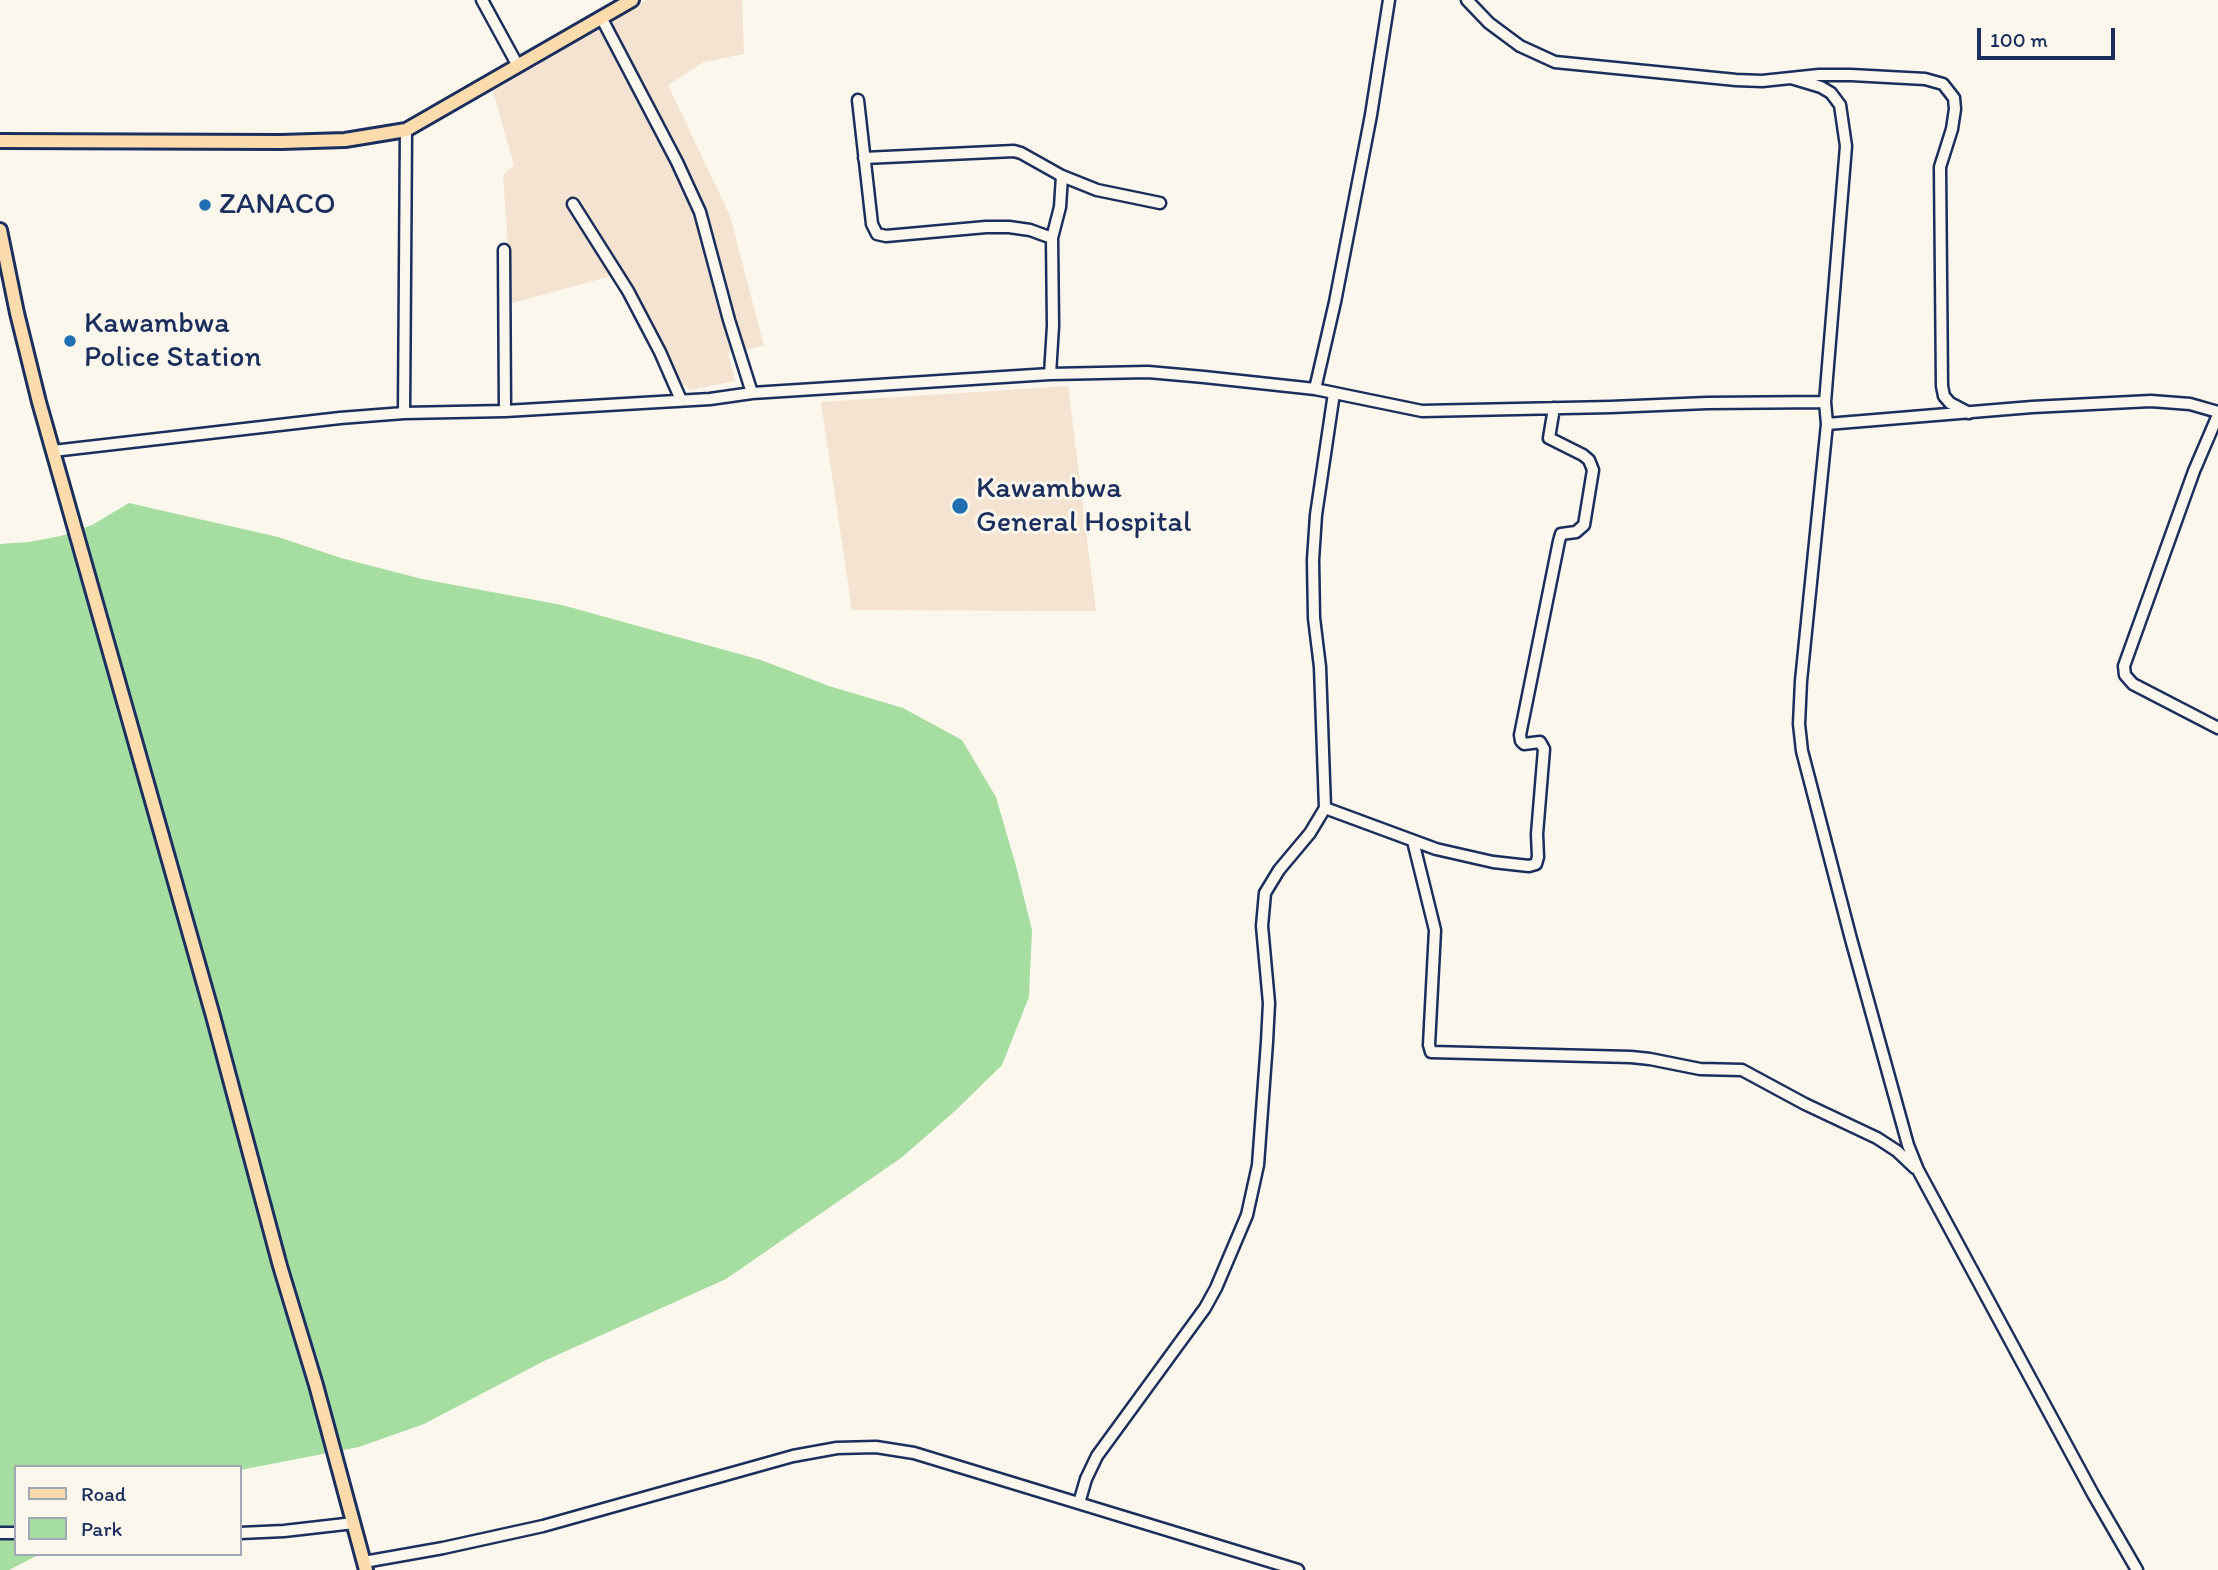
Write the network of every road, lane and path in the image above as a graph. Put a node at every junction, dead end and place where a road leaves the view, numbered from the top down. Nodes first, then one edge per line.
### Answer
1 (482, 0) edge
2 (632, 0) edge
3 (1389, 0) edge
4 (1467, 0) edge
5 (602, 19) junction
6 (518, 66) junction
7 (1791, 78) junction
8 (858, 100) dead end
9 (406, 130) junction
10 (0, 141) edge
11 (864, 158) junction
12 (1062, 176) junction
13 (1160, 203) dead end
14 (573, 204) dead end
15 (0, 230) edge
16 (1052, 238) junction
17 (504, 250) dead end
18 (1050, 373) junction
19 (1315, 389) junction
20 (752, 393) junction
21 (1334, 393) junction
22 (681, 400) junction
23 (1825, 402) junction
24 (1554, 408) junction
25 (505, 411) junction
26 (404, 413) junction
27 (1969, 413) junction
28 (2218, 414) edge
29 (1826, 424) junction
30 (53, 451) junction
31 (2218, 727) edge
32 (1325, 808) junction
33 (1413, 841) junction
34 (1918, 1170) junction
35 (1079, 1503) junction
36 (354, 1523) junction
37 (242, 1533) edge
38 (365, 1566) edge
39 (1298, 1570) edge
40 (2137, 1570) edge

1 - 6 street
2 - 5 main road
3 - 19 street
4 - 7 street
5 - 6 main road
5 - 20 street
6 - 9 main road
7 - 23 street
7 - 27 street
8 - 11 street
9 - 10 main road
9 - 26 street
11 - 12 street
11 - 16 street
12 - 13 street
12 - 16 street
14 - 22 street
15 - 30 main road
16 - 18 street
17 - 25 street
18 - 19 street
18 - 20 street
19 - 21 street
20 - 22 street
21 - 24 street
21 - 32 street
22 - 25 street
23 - 24 street
23 - 29 street
24 - 33 street
25 - 26 street
26 - 30 street
27 - 28 street
27 - 29 street
28 - 31 street
29 - 34 street
30 - 36 main road
32 - 33 street
32 - 35 street
33 - 34 street
34 - 40 street
35 - 38 street
35 - 39 street
36 - 37 street
36 - 38 main road

